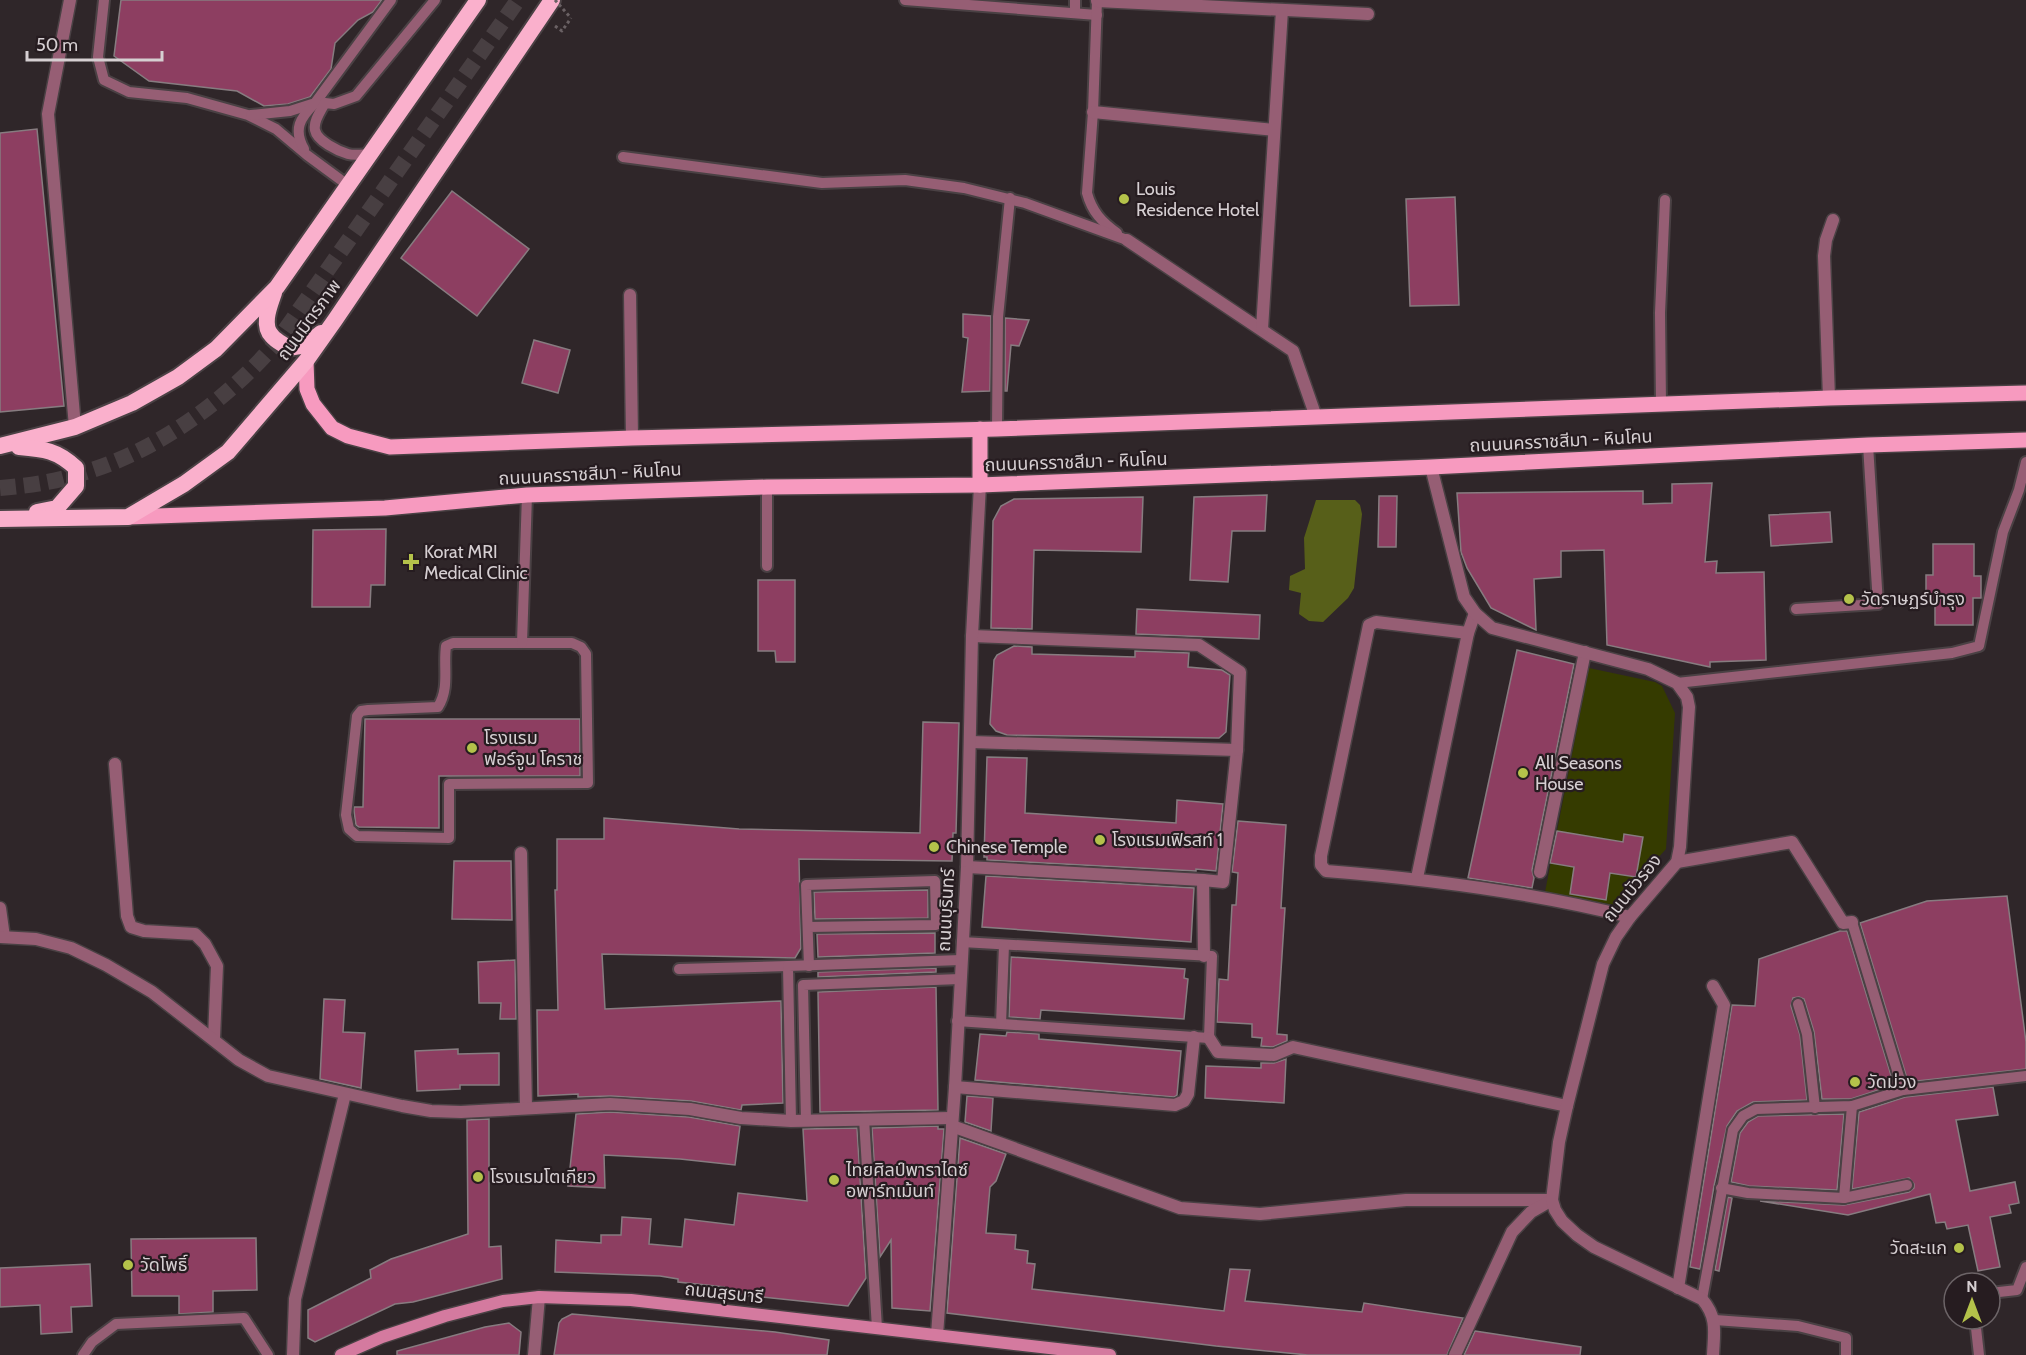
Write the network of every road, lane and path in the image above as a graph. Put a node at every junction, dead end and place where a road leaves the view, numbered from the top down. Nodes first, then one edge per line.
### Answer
1 (70, 0) edge
2 (104, 0) edge
3 (391, 0) edge
4 (435, 0) edge
5 (478, 0) edge
6 (553, 0) edge
7 (905, 0) edge
8 (1075, 0) edge
9 (1097, 0) edge
10 (1240, 3) edge
11 (1325, 6) edge
12 (1282, 10) junction
13 (1075, 13) junction
14 (1368, 14) dead end
15 (1097, 15) junction
16 (555, 26) dead end
17 (320, 103) junction
18 (1093, 112) junction
19 (248, 115) junction
20 (1274, 130) junction
21 (372, 154) junction
22 (307, 155) junction
23 (624, 157) dead end
24 (349, 186) junction
25 (1010, 198) junction
26 (1665, 200) dead end
27 (1833, 220) dead end
28 (1127, 240) junction
29 (277, 287) junction
30 (630, 295) dead end
31 (335, 320) junction
32 (1262, 329) junction
33 (306, 361) junction
34 (2026, 393) edge
35 (1829, 398) junction
36 (1660, 405) junction
37 (1316, 417) junction
38 (75, 427) junction
39 (980, 429) junction
40 (997, 429) junction
41 (632, 438) junction
42 (2026, 440) edge
43 (1868, 445) junction
44 (3, 446) edge
45 (2026, 462) edge
46 (1431, 467) junction
47 (980, 485) junction
48 (767, 487) junction
49 (527, 495) junction
50 (128, 517) junction
51 (2, 519) edge
52 (767, 566) dead end
53 (1796, 609) dead end
54 (1475, 613) junction
55 (1468, 633) junction
56 (972, 636) junction
57 (522, 643) junction
58 (1585, 652) junction
59 (1677, 683) junction
60 (970, 742) junction
61 (1237, 750) junction
62 (115, 764) dead end
63 (521, 854) dead end
64 (1677, 862) junction
65 (967, 867) junction
66 (1540, 872) dead end
67 (1417, 878) junction
68 (1203, 880) junction
69 (0, 908) edge
70 (1630, 917) junction
71 (1852, 921) joint
72 (808, 927) junction
73 (2, 937) edge
74 (962, 942) junction
75 (1004, 945) junction
76 (1204, 956) junction
77 (961, 960) junction
78 (788, 966) junction
79 (808, 966) junction
80 (679, 969) dead end
81 (960, 979) junction
82 (1713, 986) dead end
83 (1798, 1004) dead end
84 (957, 1021) junction
85 (1000, 1024) junction
86 (1194, 1037) junction
87 (213, 1038) junction
88 (1209, 1038) junction
89 (2026, 1076) edge
90 (955, 1087) junction
91 (1903, 1090) junction
92 (345, 1094) junction
93 (1567, 1106) junction
94 (1852, 1106) junction
95 (526, 1107) junction
96 (1815, 1108) junction
97 (864, 1119) junction
98 (791, 1121) junction
99 (806, 1121) junction
100 (951, 1122) junction
101 (1907, 1185) dead end
102 (1721, 1188) junction
103 (1844, 1198) junction
104 (1552, 1200) junction
105 (2026, 1267) edge
106 (1678, 1288) junction
107 (2002, 1292) edge
108 (539, 1297) junction
109 (1702, 1299) junction
110 (1715, 1320) junction
111 (877, 1328) junction
112 (1976, 1331) edge
113 (937, 1335) junction
114 (83, 1355) edge
115 (268, 1355) edge
116 (293, 1355) edge
117 (341, 1355) edge
118 (534, 1355) edge
119 (1110, 1355) edge
120 (1455, 1355) edge
121 (1713, 1355) edge
122 (1846, 1355) edge
123 (1979, 1355) edge

1 - 38 street
2 - 19 lane
3 - 17 lane
4 - 17 lane
5 - 21 highway
6 - 16 path, bridge
6 - 31 highway, ถนนมิตรภาพ
7 - 13 lane
8 - 13 lane
9 - 10 street
9 - 15 lane
10 - 12 street
11 - 12 street
11 - 14 street
12 - 20 street
13 - 15 lane
15 - 18 lane
17 - 19 lane
17 - 21 lane
17 - 22 lane
18 - 20 street
18 - 28 lane
19 - 22 lane
20 - 32 street
21 - 24 highway
22 - 24 lane
23 - 25 lane
24 - 29 highway
25 - 28 lane
25 - 40 lane
26 - 36 lane
27 - 35 street
28 - 32 street
29 - 31 highway
29 - 38 highway
30 - 41 street
31 - 33 highway, ถนนมิตรภาพ
32 - 37 street
33 - 41 main road, ถนนนครราชสีมา - หินโคน
33 - 50 highway, ถนนมิตรภาพ
34 - 35 main road, ถนนนครราชสีมา - หินโคน
35 - 36 main road, ถนนนครราชสีมา - หินโคน
36 - 37 main road, ถนนนครราชสีมา - หินโคน
37 - 40 main road, ถนนนครราชสีมา - หินโคน
38 - 44 highway
39 - 40 main road, ถนนนครราชสีมา - หินโคน
39 - 41 main road, ถนนนครราชสีมา - หินโคน
39 - 47 main road
42 - 43 main road, ถนนนครราชสีมา - หินโคน
43 - 46 main road, ถนนนครราชสีมา - หินโคน
43 - 53 lane
44 - 51 highway
45 - 59 lane
46 - 47 main road, ถนนนครราชสีมา - หินโคน
46 - 54 street
47 - 48 main road, ถนนนครราชสีมา - หินโคน
47 - 56 street, ถนนบุรินทร์
48 - 49 main road, ถนนนครราชสีมา - หินโคน
48 - 52 lane
49 - 50 main road, ถนนนครราชสีมา - หินโคน
49 - 57 lane
50 - 51 highway, ถนนมิตรภาพ
54 - 55 street
54 - 58 street
55 - 67 street
55 - 67 street
56 - 60 street, ถนนบุรินทร์
56 - 61 street
57 - 57 lane
58 - 59 street
58 - 66 street
59 - 64 street, ถนนบัวรอง
60 - 61 street
60 - 65 street, ถนนบุรินทร์
61 - 68 street
62 - 87 street
63 - 95 street
64 - 70 street, ถนนบัวรอง
64 - 71 street
65 - 68 street
65 - 74 street, ถนนบุรินทร์
67 - 70 street
68 - 76 street
69 - 73 street
70 - 93 street, ถนนบัวรอง
71 - 91 lane
72 - 72 lane
72 - 79 lane
73 - 87 street
74 - 75 lane
74 - 77 street, ถนนบุรินทร์
75 - 76 lane
75 - 85 lane
76 - 88 lane
77 - 79 lane
77 - 81 street, ถนนบุรินทร์
78 - 79 lane
78 - 80 lane
78 - 98 lane
81 - 84 street, ถนนบุรินทร์
81 - 99 lane
82 - 106 street
83 - 96 lane
84 - 85 lane
84 - 90 street, ถนนบุรินทร์
85 - 86 lane
86 - 88 lane
86 - 90 street
87 - 92 street
88 - 93 street
89 - 91 lane
90 - 100 street, ถนนบุรินทร์
91 - 94 lane
92 - 95 street
92 - 116 street
93 - 104 street, ถนนบัวรอง
94 - 96 lane
94 - 103 lane
95 - 98 street
96 - 102 lane
97 - 99 street
97 - 100 street
97 - 111 lane
98 - 99 street
100 - 104 street
100 - 113 street, ถนนบุรินทร์
101 - 103 lane
102 - 103 lane
102 - 109 lane
104 - 106 street
104 - 120 street
105 - 107 lane
106 - 109 street
108 - 111 main road, ถนนสุรนารี
108 - 117 main road, ถนนสุรนารี
108 - 118 street
109 - 110 street
110 - 121 street
110 - 122 lane
111 - 113 main road, ถนนสุรนารี
112 - 123 lane
113 - 119 main road, ถนนสุรนารี
114 - 115 lane

